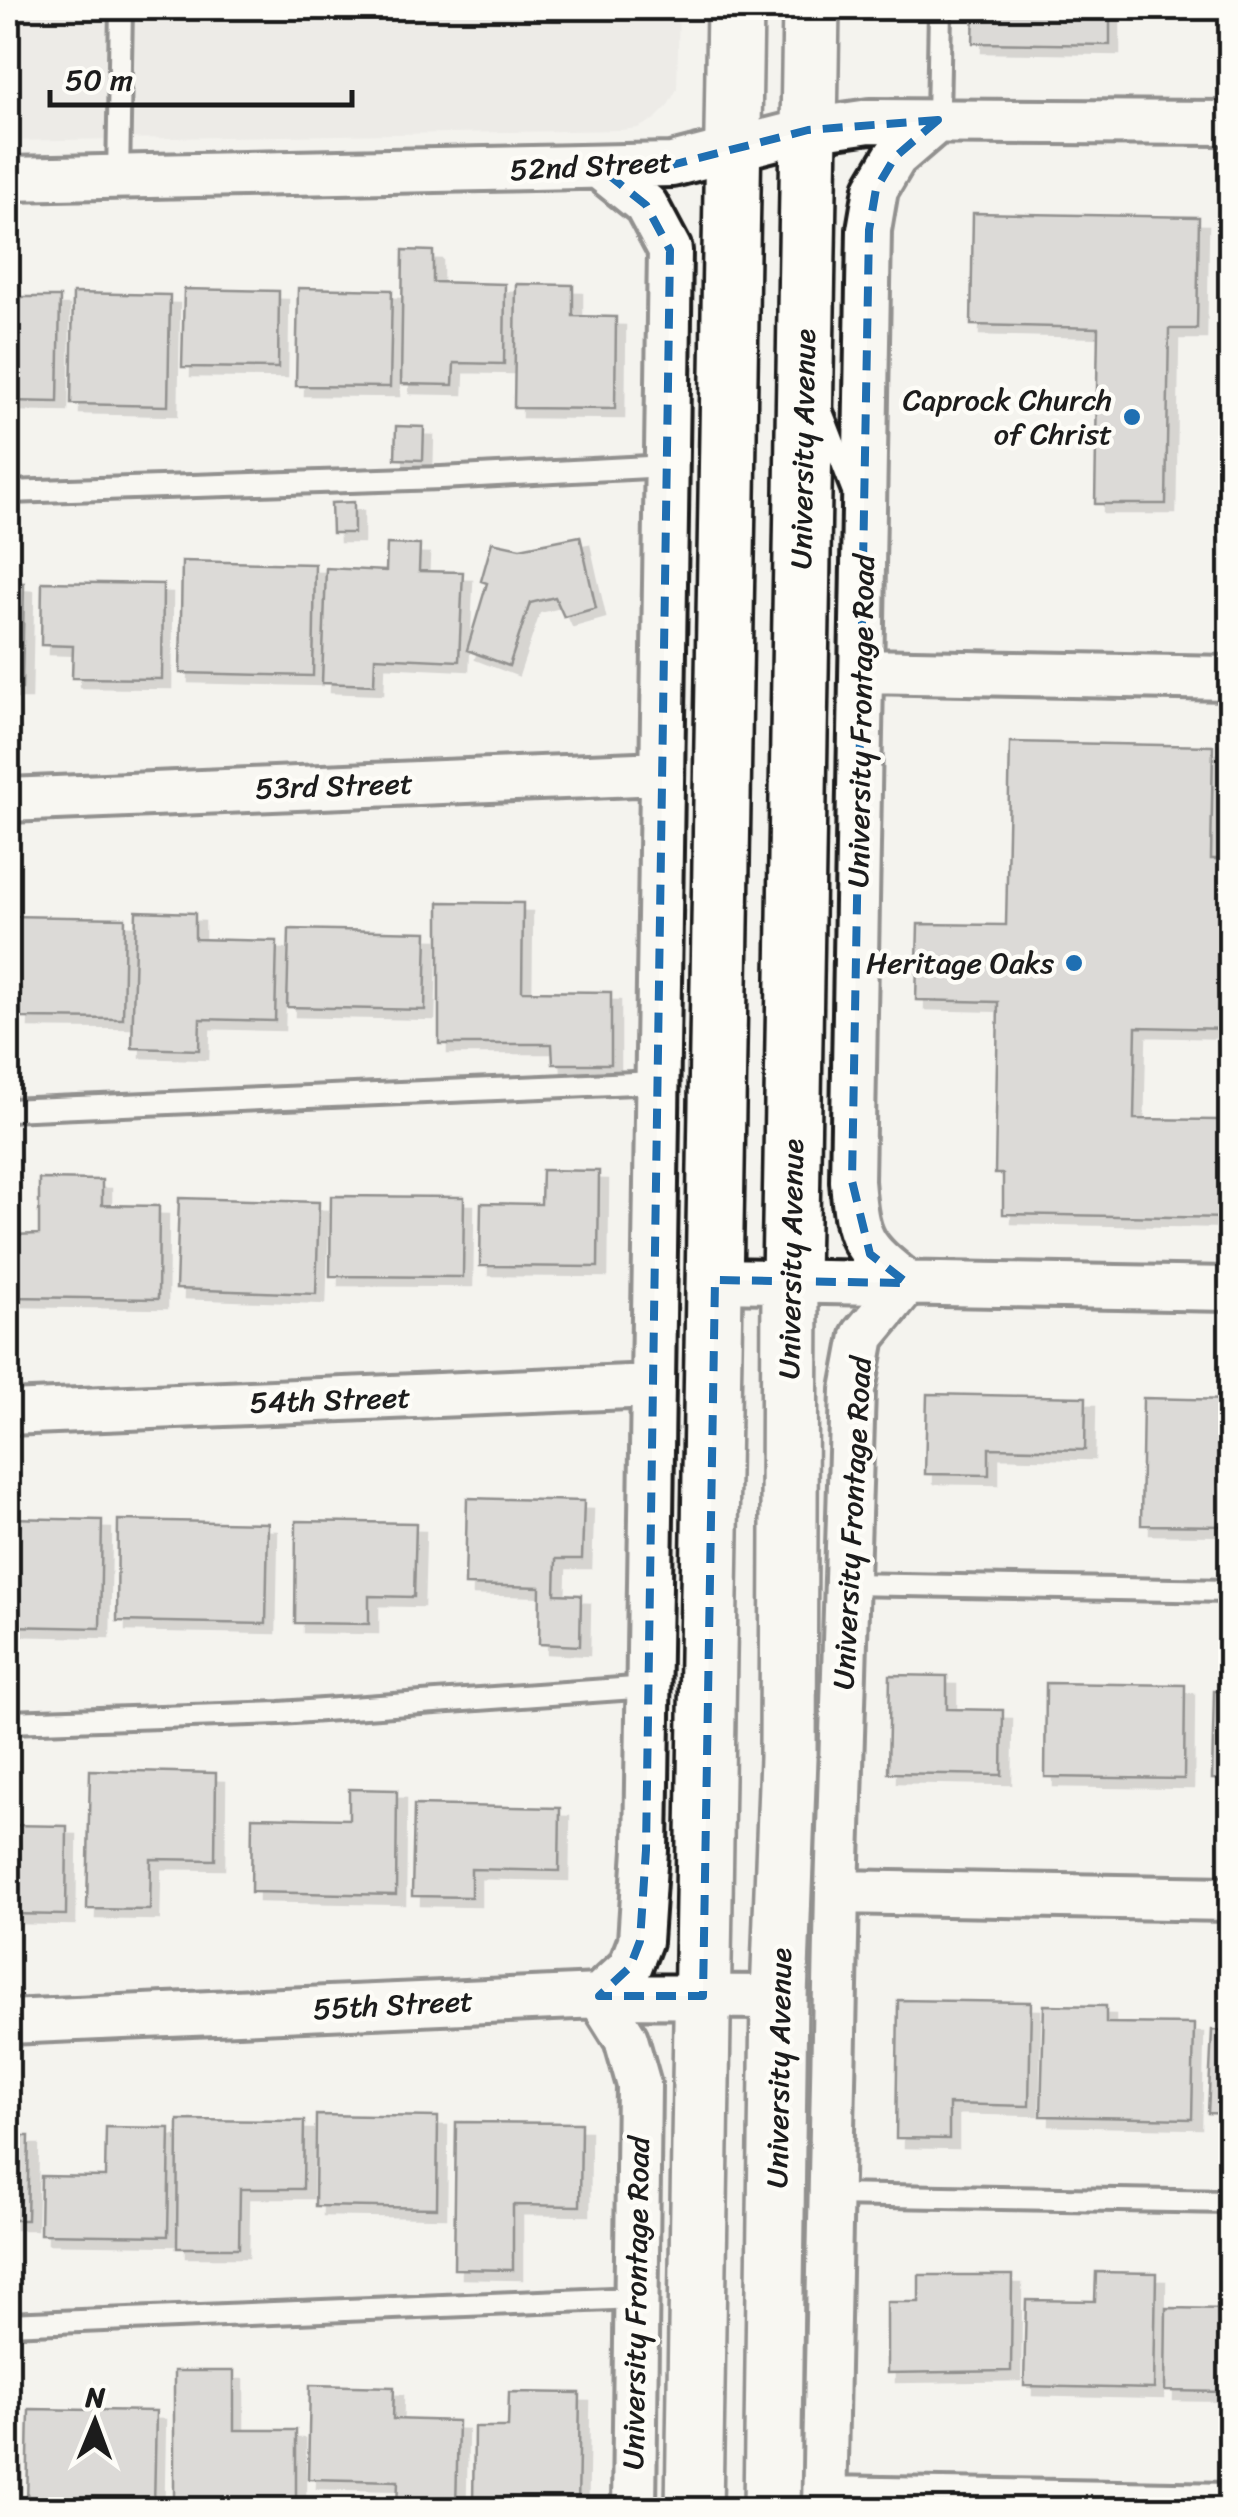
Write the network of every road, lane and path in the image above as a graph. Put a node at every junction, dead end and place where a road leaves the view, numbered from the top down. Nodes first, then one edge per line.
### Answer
1 (121, 8) edge
2 (735, 8) edge
3 (811, 8) edge
4 (940, 8) edge
5 (938, 120) junction
6 (1230, 123) edge
7 (808, 130) junction
8 (734, 149) junction
9 (600, 168) junction
10 (118, 177) junction
11 (8, 179) edge
12 (803, 360) junction
13 (667, 466) junction
14 (8, 492) edge
15 (865, 524) junction
16 (863, 671) junction
17 (1230, 678) edge
18 (661, 772) junction
19 (8, 800) edge
20 (657, 1082) junction
21 (8, 1110) edge
22 (715, 1280) junction
23 (790, 1282) junction
24 (907, 1283) junction
25 (1230, 1289) edge
26 (653, 1386) junction
27 (8, 1413) edge
28 (847, 1584) junction
29 (1230, 1591) edge
30 (649, 1687) junction
31 (8, 1722) edge
32 (837, 1892) junction
33 (1230, 1899) edge
34 (599, 1996) junction
35 (703, 1996) junction
36 (780, 1997) junction
37 (8, 2022) edge
38 (830, 2196) junction
39 (1230, 2202) edge
40 (636, 2298) junction
41 (8, 2324) edge
42 (824, 2504) edge
43 (1230, 2505) edge
44 (634, 2510) edge
45 (694, 2510) edge
46 (772, 2510) edge

1 - 10 lane
2 - 8 main road
3 - 7 main road, University Avenue
4 - 5 lane
5 - 6 street, 52nd Street
5 - 7 street, 52nd Street
5 - 15 street, University Frontage Road
7 - 8 street, 52nd Street
7 - 12 main road, University Avenue
8 - 9 street, 52nd Street
8 - 22 main road
9 - 10 street, 52nd Street
9 - 13 street
10 - 11 street, 52nd Street
12 - 15 lane
12 - 23 main road, University Avenue
13 - 14 lane
13 - 18 street
15 - 16 street, University Frontage Road
16 - 17 street
16 - 24 street, University Frontage Road
18 - 19 street, 53rd Street
18 - 20 street
20 - 21 lane
20 - 26 street
22 - 23 street
22 - 35 main road
23 - 24 street
23 - 36 main road, University Avenue
24 - 25 street
24 - 28 street, University Frontage Road
26 - 27 street, 54th Street
26 - 30 street
28 - 29 lane
28 - 32 street, University Frontage Road
30 - 31 lane
30 - 34 street
32 - 33 street
32 - 38 street, University Frontage Road
34 - 35 street, 55th Street
34 - 37 street, 55th Street
34 - 40 street, University Frontage Road
35 - 36 street, 55th Street
35 - 45 main road
36 - 46 main road, University Avenue
38 - 39 lane
38 - 42 street, University Frontage Road
40 - 41 lane
40 - 44 street, University Frontage Road
42 - 43 street

